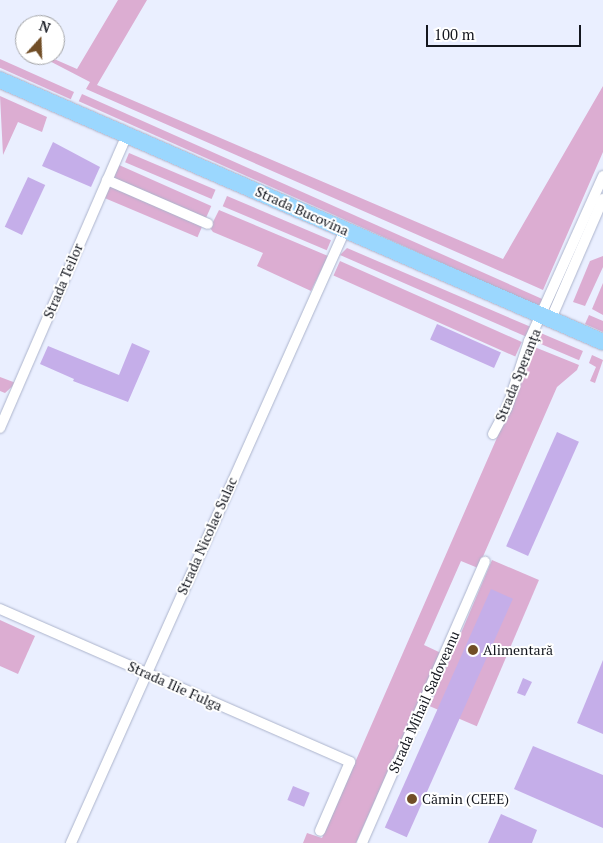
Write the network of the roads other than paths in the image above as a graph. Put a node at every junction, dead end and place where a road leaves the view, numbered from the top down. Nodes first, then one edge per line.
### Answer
1 (0, 80) edge
2 (127, 135) junction
3 (603, 176) edge
4 (106, 180) junction
5 (603, 199) edge
6 (208, 224) dead end
7 (345, 230) junction
8 (546, 317) junction
9 (603, 342) edge
10 (0, 428) edge
11 (494, 434) dead end
12 (485, 562) dead end
13 (0, 609) edge
14 (146, 673) junction
15 (320, 831) dead end
16 (71, 843) edge
17 (362, 843) edge

1 - 2 main road, Strada Bucovina
2 - 4 street, Strada Teilor
2 - 7 main road, Strada Bucovina
3 - 8 street
4 - 6 street
4 - 10 street, Strada Teilor
5 - 8 street
7 - 8 main road, Strada Bucovina
7 - 14 street, Strada Nicolae Sulac
8 - 9 main road, Strada Bucovina
8 - 11 street, Strada Speranța
12 - 17 street, Strada Mihail Sadoveanu
13 - 14 street, Strada Ilie Fulga
14 - 15 street, Strada Ilie Fulga
14 - 16 street, Strada Nicolae Sulac

